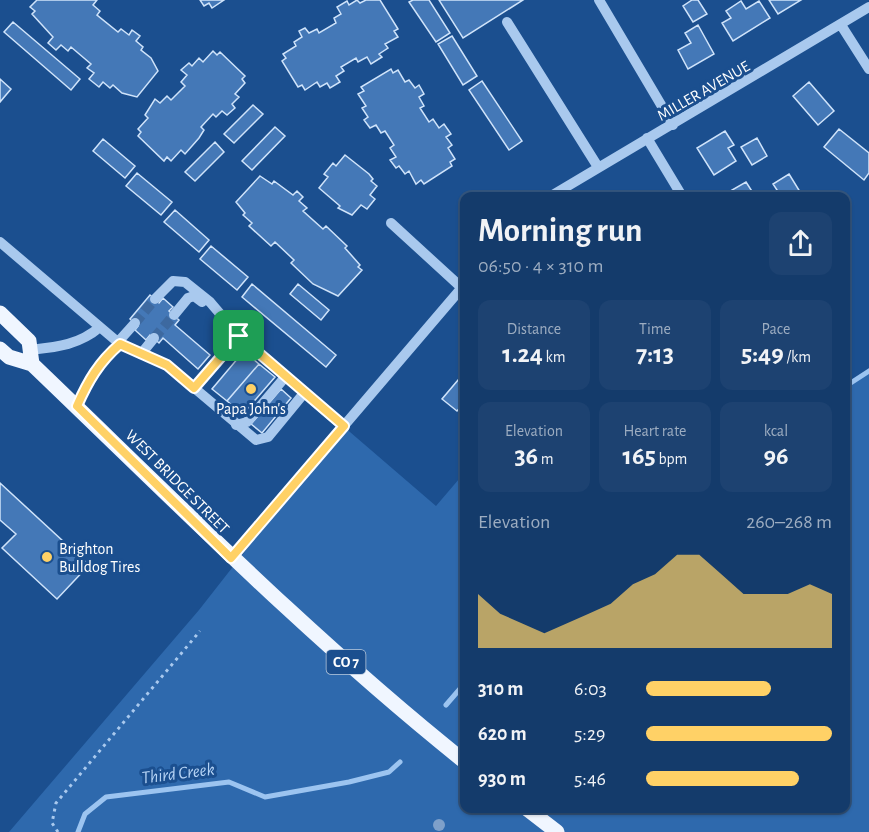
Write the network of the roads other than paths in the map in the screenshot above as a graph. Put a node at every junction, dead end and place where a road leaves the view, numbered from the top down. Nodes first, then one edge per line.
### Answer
1 (599, 0) edge
2 (869, 7) edge
3 (507, 22) dead end
4 (840, 25) junction
5 (869, 69) edge
6 (673, 125) junction
7 (647, 138) junction
8 (598, 167) junction
9 (557, 192) edge
10 (680, 192) edge
11 (391, 223) dead end
12 (0, 242) edge
13 (460, 283) edge
14 (460, 290) edge
15 (155, 299) tunnel mouth
16 (0, 313) edge
17 (174, 315) tunnel mouth
18 (224, 319) junction
19 (135, 323) tunnel mouth
20 (100, 327) junction
21 (239, 336) junction
22 (154, 338) tunnel mouth
23 (119, 343) junction
24 (0, 350) edge
25 (141, 354) junction
26 (31, 357) junction
27 (286, 376) junction
28 (194, 388) junction
29 (305, 392) junction
30 (77, 406) junction
31 (236, 425) junction
32 (344, 426) junction
33 (231, 558) junction
34 (460, 758) edge
35 (532, 813) edge
36 (557, 832) edge

1 - 6 street
2 - 4 street, MILLER AVENUE
3 - 8 street
4 - 5 street
4 - 6 street, MILLER AVENUE
6 - 7 street, MILLER AVENUE
7 - 8 street, MILLER AVENUE
7 - 10 street
8 - 9 street, MILLER AVENUE
11 - 13 street
12 - 20 street
14 - 32 street
15 - 18 street
16 - 26 main road, WEST BRIDGE STREET / CO 7
17 - 18 street
18 - 21 street
19 - 23 street
20 - 23 street
20 - 26 street
21 - 27 street
21 - 28 street
22 - 25 street
23 - 25 street
23 - 30 street
24 - 26 main road, WEST BRIDGE STREET / CO 7
25 - 28 street
26 - 30 main road, WEST BRIDGE STREET / CO 7
27 - 29 street
27 - 31 street
28 - 31 street
29 - 31 street
29 - 32 street
30 - 33 main road, WEST BRIDGE STREET / CO 7
32 - 33 street
33 - 34 main road, WEST BRIDGE STREET / CO 7
35 - 36 main road

